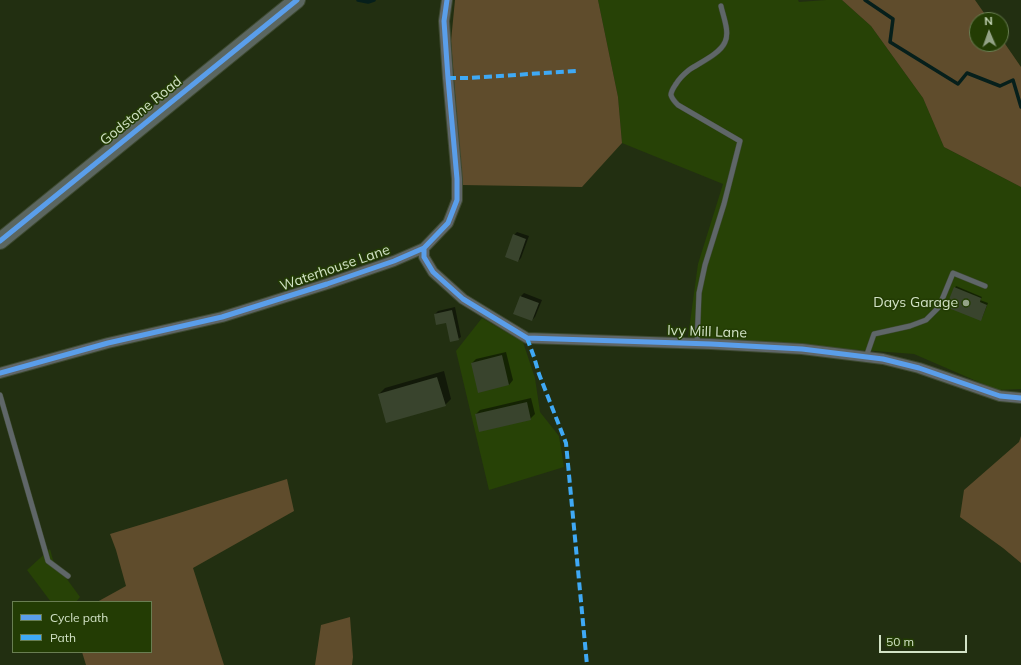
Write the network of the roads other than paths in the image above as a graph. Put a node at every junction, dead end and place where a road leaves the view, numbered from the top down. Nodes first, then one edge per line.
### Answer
1 (297, 0) edge
2 (447, 0) edge
3 (721, 6) dead end
4 (0, 241) edge
5 (424, 248) junction
6 (984, 286) dead end
7 (697, 344) junction
8 (866, 357) junction
9 (0, 373) edge
10 (0, 395) edge
11 (1021, 398) edge
12 (68, 576) dead end

1 - 4 main road, Godstone Road
2 - 5 street, Waterhouse Lane
3 - 7 lane
5 - 7 street, Ivy Mill Lane
5 - 9 street, Waterhouse Lane
6 - 8 lane
7 - 8 street, Ivy Mill Lane
8 - 11 street, Ivy Mill Lane
10 - 12 lane

